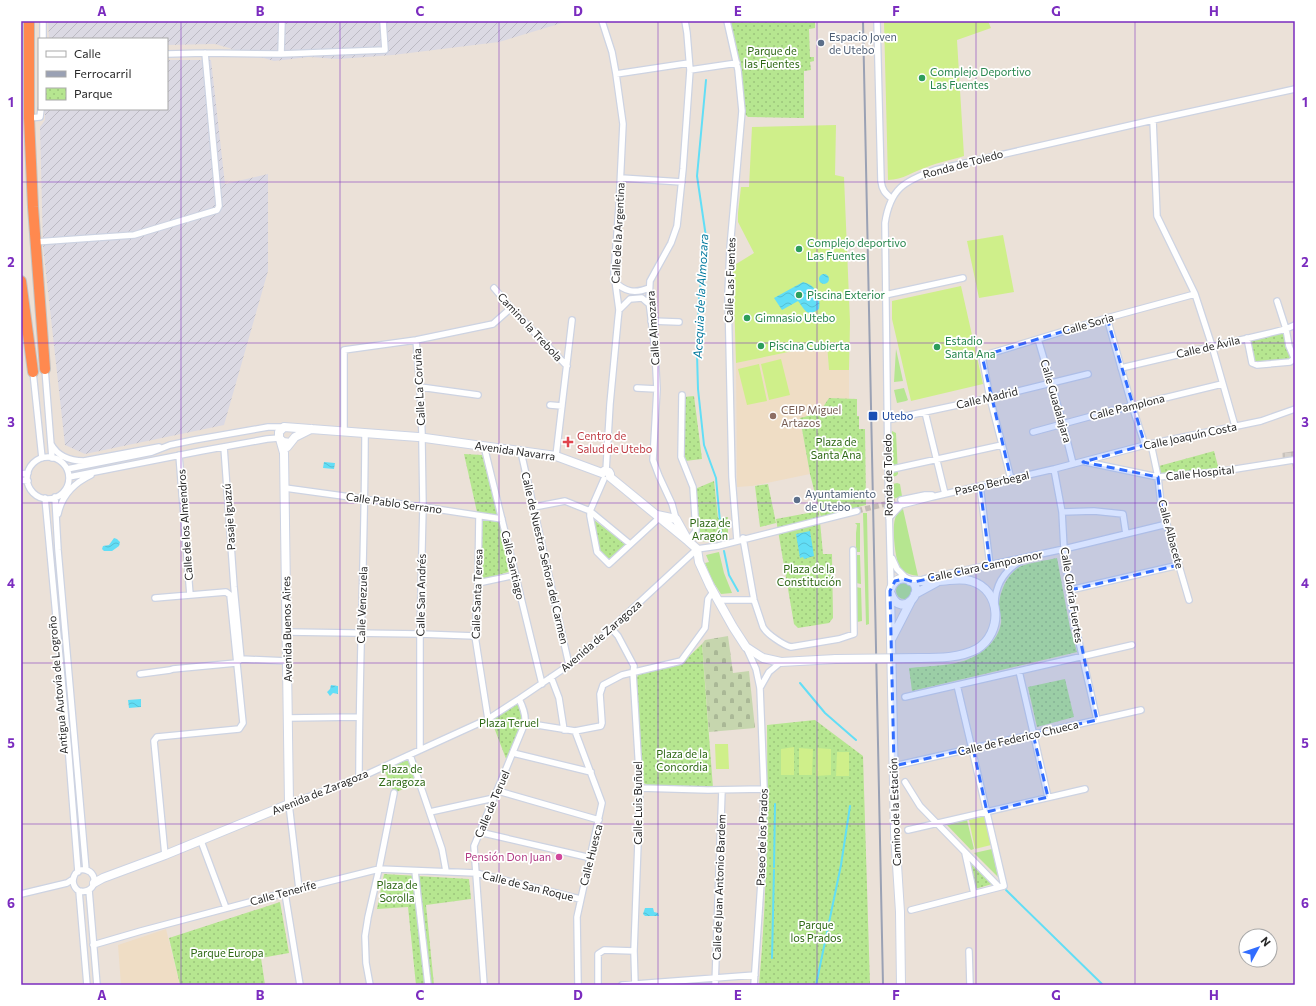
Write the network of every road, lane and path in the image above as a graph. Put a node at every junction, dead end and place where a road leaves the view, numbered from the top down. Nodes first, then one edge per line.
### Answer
1 (29, 21) edge
2 (282, 21) edge
3 (383, 21) edge
4 (602, 21) edge
5 (685, 21) edge
6 (727, 21) edge
7 (877, 21) edge
8 (43, 23) dead end
9 (43, 38) edge
10 (205, 53) junction
11 (168, 54) edge
12 (281, 54) junction
13 (689, 63) junction
14 (737, 63) junction
15 (690, 70) junction
16 (616, 74) junction
17 (1295, 89) edge
18 (41, 110) edge
19 (29, 118) junction
20 (1153, 120) junction
21 (621, 178) junction
22 (682, 182) junction
23 (891, 198) junction
24 (35, 242) junction
25 (963, 278) dead end
26 (21, 281) edge
27 (614, 281) junction
28 (494, 288) dead end
29 (649, 288) junction
30 (1195, 294) junction
31 (885, 296) junction
32 (1277, 301) dead end
33 (649, 305) junction
34 (511, 308) junction
35 (619, 310) junction
36 (1107, 318) junction
37 (572, 320) dead end
38 (651, 321) junction
39 (679, 322) dead end
40 (1295, 325) edge
41 (1286, 329) junction
42 (1248, 338) junction
43 (1038, 339) junction
44 (416, 340) junction
45 (1212, 346) junction
46 (1295, 360) edge
47 (566, 366) junction
48 (1121, 368) junction
49 (44, 369) joint
50 (33, 372) joint
51 (1088, 374) dead end
52 (1050, 384) junction
53 (1222, 384) junction
54 (420, 387) junction
55 (636, 388) dead end
56 (657, 389) junction
57 (478, 395) dead end
58 (682, 395) dead end
59 (990, 398) junction
60 (550, 405) dead end
61 (562, 406) junction
62 (1132, 406) junction
63 (1295, 409) edge
64 (925, 412) junction
65 (887, 420) junction
66 (1063, 424) junction
67 (1235, 426) junction
68 (283, 427) junction
69 (292, 428) junction
70 (312, 429) junction
71 (344, 431) junction
72 (1033, 432) dead end
73 (364, 433) junction
74 (280, 438) junction
75 (422, 438) junction
76 (292, 440) junction
77 (51, 444) junction
78 (1151, 444) junction
79 (170, 445) junction
80 (1002, 445) junction
81 (1145, 445) junction
82 (484, 446) junction
83 (224, 447) junction
84 (521, 452) junction
85 (284, 453) junction
86 (179, 455) junction
87 (556, 456) junction
88 (42, 458) junction
89 (52, 458) junction
90 (936, 459) junction
91 (1294, 461) edge
92 (1083, 462) junction
93 (1073, 464) junction
94 (67, 469) junction
95 (1054, 469) junction
96 (888, 470) junction
97 (101, 471) junction
98 (21, 474) edge
99 (28, 474) junction
100 (605, 475) junction
101 (69, 477) junction
102 (1158, 477) junction
103 (1011, 479) junction
104 (21, 480) edge
105 (28, 481) junction
106 (980, 486) junction
107 (285, 488) junction
108 (944, 494) junction
109 (45, 498) junction
110 (55, 498) junction
111 (365, 499) junction
112 (901, 503) junction
113 (423, 507) junction
114 (534, 507) junction
115 (888, 507) junction
116 (590, 511) junction
117 (857, 511) tunnel mouth
118 (1062, 512) junction
119 (479, 516) junction
120 (657, 516) junction
121 (889, 518) junction
122 (502, 519) junction
123 (56, 522) junction
124 (675, 523) junction
125 (1167, 524) junction
126 (1126, 534) junction
127 (743, 538) junction
128 (736, 540) junction
129 (688, 541) junction
130 (630, 544) junction
131 (697, 549) junction
132 (1064, 549) junction
133 (853, 550) dead end
134 (890, 552) junction
135 (1027, 557) junction
136 (990, 565) junction
137 (1179, 565) junction
138 (516, 574) junction
139 (908, 580) junction
140 (920, 580) junction
141 (938, 581) junction
142 (478, 583) junction
143 (1070, 590) junction
144 (891, 591) junction
145 (713, 592) junction
146 (190, 595) junction
147 (155, 598) dead end
148 (913, 598) junction
149 (718, 600) junction
150 (754, 600) junction
151 (1189, 600) dead end
152 (995, 607) junction
153 (612, 628) junction
154 (287, 632) junction
155 (361, 633) junction
156 (420, 634) junction
157 (475, 636) junction
158 (892, 638) junction
159 (1132, 645) dead end
160 (746, 647) junction
161 (1083, 656) junction
162 (239, 661) junction
163 (287, 661) junction
164 (781, 662) junction
165 (569, 665) junction
166 (1019, 670) junction
167 (633, 673) junction
168 (140, 674) dead end
169 (551, 677) junction
170 (542, 684) junction
171 (957, 684) junction
172 (760, 688) junction
173 (905, 696) dead end
174 (519, 699) junction
175 (1141, 710) dead end
176 (359, 716) junction
177 (288, 718) junction
178 (488, 719) junction
179 (1097, 720) junction
180 (525, 723) junction
181 (564, 730) junction
182 (575, 730) junction
183 (1033, 734) junction
184 (973, 748) junction
185 (420, 750) junction
186 (513, 753) junction
187 (410, 755) junction
188 (894, 766) junction
189 (591, 772) junction
190 (358, 778) junction
191 (905, 782) dead end
192 (640, 788) junction
193 (1085, 789) dead end
194 (722, 790) junction
195 (764, 790) junction
196 (498, 791) junction
197 (394, 793) dead end
198 (1048, 797) junction
199 (494, 798) junction
200 (290, 804) junction
201 (430, 812) junction
202 (987, 812) junction
203 (599, 820) junction
204 (937, 824) junction
205 (908, 830) dead end
206 (479, 832) junction
207 (201, 841) junction
208 (965, 853) junction
209 (165, 855) junction
210 (591, 858) junction
211 (380, 869) junction
212 (86, 870) junction
213 (415, 871) junction
214 (446, 871) junction
215 (78, 872) junction
216 (476, 873) junction
217 (94, 880) junction
218 (73, 882) junction
219 (999, 887) junction
220 (299, 889) junction
221 (89, 890) junction
222 (80, 891) junction
223 (285, 893) junction
224 (21, 894) edge
225 (974, 894) junction
226 (580, 898) junction
227 (226, 908) junction
228 (911, 910) dead end
229 (93, 945) junction
230 (634, 951) junction
231 (968, 951) dead end
232 (755, 975) junction
233 (716, 978) junction
234 (635, 984) edge
235 (87, 985) edge
236 (97, 985) edge
237 (300, 985) edge
238 (370, 985) edge
239 (428, 985) edge
240 (484, 985) edge
241 (578, 985) edge
242 (598, 985) edge
243 (622, 985) edge
244 (715, 985) edge
245 (754, 985) edge
246 (901, 985) edge
247 (970, 985) edge

1 - 19 highway
2 - 12 street
3 - 12 street
4 - 16 street, Calle de la Argentina
5 - 13 street, Calle Almozara
6 - 14 street, Calle Las Fuentes
7 - 23 street
8 - 9 street
10 - 11 street
10 - 12 street
10 - 24 street
13 - 15 street, Calle Almozara
13 - 16 street
14 - 15 street
14 - 128 street, Calle Las Fuentes
15 - 22 street, Calle Almozara
16 - 21 street, Calle de la Argentina
17 - 20 street, Ronda de Toledo
18 - 19 street
19 - 24 highway
20 - 23 street, Ronda de Toledo
20 - 30 street
21 - 22 street
21 - 27 street, Calle de la Argentina
22 - 29 street, Calle Almozara
23 - 31 street, Ronda de Toledo
24 - 49 highway
25 - 31 street
26 - 50 highway
27 - 29 street
27 - 35 street, Calle de la Argentina
28 - 34 street, Camino la Trebola
29 - 33 street, Calle Almozara
30 - 36 street, Calle Soria
30 - 45 street
31 - 65 street, Ronda de Toledo
32 - 41 street
33 - 35 street
33 - 38 street, Calle Almozara
34 - 44 street
34 - 47 street, Camino la Trebola
35 - 100 street, Calle de la Argentina
36 - 43 street, Calle Soria
36 - 48 street
37 - 47 street
38 - 39 street
38 - 56 street, Calle Almozara
40 - 41 street, Calle de Ávila
41 - 42 street, Calle de Ávila
41 - 46 street
42 - 45 street, Calle de Ávila
42 - 46 street
43 - 52 street, Calle Guadalajara
43 - 59 street, Calle Soria
44 - 54 street, Calle La Coruña
44 - 71 street
45 - 48 street, Calle de Ávila
45 - 53 street
47 - 61 street
48 - 62 street
49 - 77 street
50 - 88 street
51 - 52 street, Calle Madrid
52 - 59 street, Calle Madrid
52 - 66 street, Calle Guadalajara
53 - 62 street, Calle Pamplona
53 - 67 street
54 - 57 street
54 - 75 street, Calle La Coruña
55 - 56 street
56 - 124 street, Calle Almozara
58 - 129 street
59 - 64 street, Calle Madrid
59 - 80 street
60 - 61 street
61 - 87 street
62 - 66 street, Calle Pamplona
62 - 81 street
63 - 67 street, Calle Joaquín Costa
64 - 65 street, Calle Madrid
64 - 90 street
65 - 96 street, Ronda de Toledo
66 - 72 street, Calle Pamplona
66 - 93 street, Calle Guadalajara
67 - 78 street, Calle Joaquín Costa
68 - 69 street
68 - 74 street
68 - 79 street
69 - 70 street, Avenida Navarra
69 - 76 street
70 - 71 street, Avenida Navarra
70 - 76 street, Avenida Navarra
71 - 73 street, Avenida Navarra
73 - 75 street, Avenida Navarra
73 - 111 street, Calle Venezuela
74 - 76 street
74 - 83 street
74 - 85 street, Avenida Buenos Aires
75 - 82 street, Avenida Navarra
75 - 113 street, Calle San Andrés
76 - 85 street
77 - 79 street
77 - 89 street
78 - 81 street, Calle Joaquín Costa
78 - 102 street, Calle Albacete
79 - 94 street
80 - 90 street
80 - 103 street
81 - 92 street, Calle Joaquín Costa
82 - 84 street, Avenida Navarra
82 - 122 street, Calle Santiago
83 - 86 street
83 - 162 street, Pasaje Iguazú
84 - 87 street, Avenida Navarra
84 - 114 street, Calle de Nuestra Señora del Carmen
85 - 107 street, Avenida Buenos Aires
86 - 97 street
86 - 146 street, Calle de los Almendros
87 - 100 street, Avenida Navarra
88 - 89 street
88 - 99 street
89 - 94 street
90 - 96 street
90 - 108 street
91 - 102 street, Calle Hospital
92 - 93 street, Paseo Berbegal
92 - 102 street, Calle Hospital
93 - 95 street, Paseo Berbegal
94 - 101 street
95 - 103 street, Paseo Berbegal
95 - 118 street, Calle Gloria Fuertes
96 - 115 street, Ronda de Toledo
97 - 101 street
97 - 123 street
98 - 99 street
99 - 105 street
100 - 116 street
100 - 120 street, Avenida Navarra
101 - 110 street
102 - 125 street, Calle Albacete
103 - 106 street, Paseo Berbegal
104 - 105 street
105 - 109 street
106 - 108 street, Paseo Berbegal
106 - 136 street
107 - 111 street, Calle Pablo Serrano
107 - 154 street, Avenida Buenos Aires
108 - 112 street, Paseo Berbegal
109 - 110 street
109 - 215 street, Antigua Autovía de Logroño
110 - 123 street, Antigua Autovía de Logroño
111 - 113 street, Calle Pablo Serrano
111 - 155 street, Calle Venezuela
112 - 115 street
112 - 121 street
113 - 119 street, Calle Pablo Serrano
113 - 156 street, Calle San Andrés
114 - 116 street
114 - 165 street, Calle de Nuestra Señora del Carmen
115 - 121 street, Ronda de Toledo
116 - 130 street
116 - 130 street
117 - 127 street
118 - 126 street
118 - 132 street, Calle Gloria Fuertes
119 - 122 street, Calle Pablo Serrano
119 - 142 street, Calle Santa Teresa
120 - 124 street, Avenida Navarra
120 - 130 street
121 - 134 street, Ronda de Toledo
122 - 138 street, Calle Santiago
123 - 212 street, Antigua Autovía de Logroño
124 - 129 street, Avenida Navarra
125 - 126 street, Calle Clara Campoamor
125 - 137 street, Calle Albacete
126 - 132 street, Calle Clara Campoamor
127 - 128 street
127 - 150 street
128 - 131 street
129 - 131 street, Avenida Navarra
131 - 145 street
131 - 153 street, Avenida de Zaragoza
132 - 135 street, Calle Clara Campoamor
132 - 143 street, Calle Gloria Fuertes
133 - 150 street
134 - 139 street, Ronda de Toledo
134 - 144 street, Ronda de Toledo
135 - 136 street, Calle Clara Campoamor
135 - 152 street
136 - 140 street, Calle Clara Campoamor
137 - 143 street
137 - 151 street, Calle Albacete
138 - 142 street
138 - 170 street, Calle Santiago
139 - 140 street
139 - 144 street
139 - 148 street
140 - 141 street
141 - 148 street
141 - 152 street
142 - 157 street, Calle Santa Teresa
143 - 161 street, Calle Gloria Fuertes
144 - 148 street
144 - 158 street, Camino de la Estación
145 - 149 street
145 - 167 street
146 - 147 street
146 - 162 street
148 - 158 street, Camino de la Estación
149 - 150 street
149 - 160 street
152 - 164 street, bridge
153 - 165 street, Avenida de Zaragoza
153 - 167 street, Calle Luis Buñuel
154 - 155 street
154 - 163 street, Avenida Buenos Aires
155 - 156 street
155 - 176 street, Calle Venezuela
156 - 157 street
156 - 185 street, Calle San Andrés
157 - 178 street, Calle Santa Teresa
158 - 188 street, Camino de la Estación
159 - 161 street
160 - 164 street
160 - 172 street, Paseo de los Prados
161 - 166 street
161 - 179 street, Calle Gloria Fuertes
162 - 163 street
162 - 168 street
162 - 209 street
163 - 177 street, Avenida Buenos Aires
164 - 172 street
165 - 169 street, Avenida de Zaragoza
166 - 171 street
166 - 183 street
167 - 182 street
167 - 192 street, Calle Luis Buñuel
169 - 170 street, Avenida de Zaragoza
169 - 181 street
170 - 174 street, Avenida de Zaragoza
171 - 173 street
171 - 184 street
172 - 195 street, Paseo de los Prados
174 - 178 street, Avenida de Zaragoza
174 - 180 street
175 - 179 street, Calle de Federico Chueca
176 - 177 street
176 - 190 street, Calle Venezuela
177 - 200 street, Avenida Buenos Aires
178 - 185 street, Avenida de Zaragoza
179 - 183 street, Calle de Federico Chueca
180 - 181 street
180 - 186 street, Calle de Teruel
181 - 182 street
182 - 189 street, Calle Huesca
183 - 184 street, Calle de Federico Chueca
183 - 198 street
184 - 188 street, Calle de Federico Chueca
184 - 202 street
185 - 187 street, Avenida de Zaragoza
186 - 189 street
186 - 196 street, Calle de Teruel
187 - 190 street, Avenida de Zaragoza
187 - 201 street
188 - 246 street, Camino de la Estación
189 - 203 street, Calle Huesca
190 - 200 street, Avenida de Zaragoza
191 - 204 street
192 - 194 street
192 - 230 street, Calle Luis Buñuel
193 - 198 street
194 - 195 street
194 - 233 street, Calle de Juan Antonio Bardem
195 - 232 street, Paseo de los Prados
196 - 199 street, Calle de Teruel
196 - 203 street
197 - 211 street
198 - 202 street
199 - 201 street
199 - 206 street, Calle de Teruel
200 - 207 street, Avenida de Zaragoza
200 - 220 street
201 - 214 street
202 - 204 street
202 - 219 street
203 - 210 street, Calle Huesca
204 - 205 street
204 - 208 street
206 - 210 street
206 - 216 street, Calle de Teruel
207 - 209 street, Avenida de Zaragoza
207 - 227 street
208 - 219 street
208 - 225 street
209 - 217 street, Avenida de Zaragoza
210 - 226 street, Calle Huesca
211 - 213 street, Calle Tenerife
211 - 220 street, Calle Tenerife
211 - 238 street
212 - 215 street
212 - 217 street
213 - 214 street, Calle Tenerife
213 - 239 street
214 - 216 street, Calle Tenerife
215 - 218 street
216 - 226 street, Calle de San Roque
216 - 240 street, Calle de Teruel
217 - 221 street
218 - 222 street
218 - 224 street
219 - 225 street
220 - 223 street, Calle Tenerife
221 - 222 street
221 - 229 street
222 - 235 street
223 - 227 street, Calle Tenerife
223 - 237 street
225 - 228 street
226 - 241 street, Calle Huesca
227 - 229 street, Calle Tenerife
229 - 236 street
230 - 234 street, Calle Luis Buñuel
230 - 242 street
231 - 247 street
232 - 233 street
232 - 245 street, Paseo de los Prados
233 - 234 street
233 - 244 street, Calle de Juan Antonio Bardem
234 - 243 street

